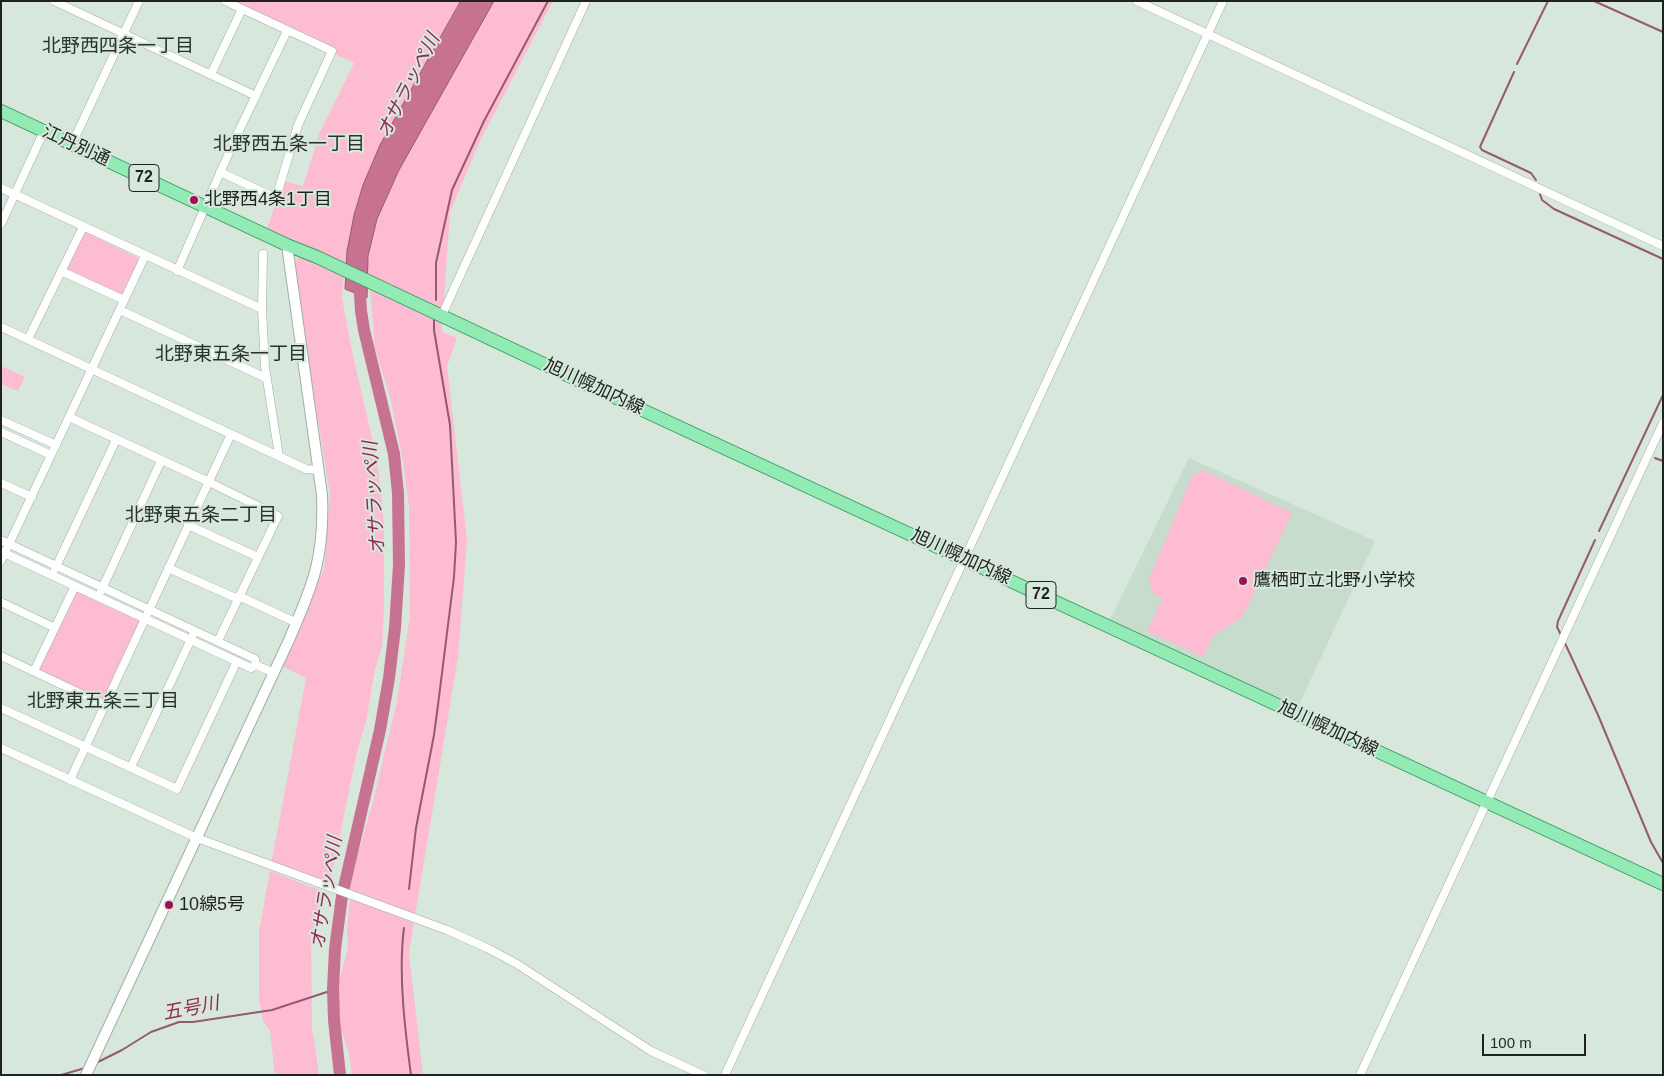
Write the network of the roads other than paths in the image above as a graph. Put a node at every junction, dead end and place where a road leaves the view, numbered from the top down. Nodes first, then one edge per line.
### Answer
1 (54, 1) edge
2 (139, 1) edge
3 (224, 1) edge
4 (586, 1) edge
5 (1137, 1) edge
6 (1223, 1) edge
7 (242, 9) junction
8 (287, 31) junction
9 (124, 33) junction
10 (1208, 34) junction
11 (211, 74) junction
12 (256, 96) junction
13 (1, 111) edge
14 (44, 131) junction
15 (72, 144) junction
16 (220, 172) junction
17 (1, 188) edge
18 (15, 194) junction
19 (205, 206) junction
20 (1, 224) edge
21 (83, 226) junction
22 (287, 244) junction
23 (1663, 246) edge
24 (263, 254) dead end
25 (145, 256) junction
26 (61, 271) junction
27 (177, 271) junction
28 (124, 300) junction
29 (262, 309) junction
30 (120, 310) junction
31 (442, 316) junction
32 (1, 327) edge
33 (28, 340) junction
34 (91, 369) junction
35 (266, 378) junction
36 (69, 417) junction
37 (1, 420) edge
38 (1663, 423) edge
39 (1, 432) edge
40 (231, 434) junction
41 (116, 440) junction
42 (56, 445) junction
43 (51, 455) junction
44 (279, 456) junction
45 (161, 461) junction
46 (319, 470) junction
47 (209, 482) junction
48 (1, 483) edge
49 (32, 497) junction
50 (188, 525) junction
51 (1, 540) edge
52 (10, 544) junction
53 (3, 552) edge
54 (258, 557) junction
55 (963, 558) junction
56 (1, 561) edge
57 (56, 566) junction
58 (168, 568) junction
59 (52, 575) junction
60 (75, 586) junction
61 (103, 588) junction
62 (98, 597) junction
63 (238, 598) junction
64 (1, 602) edge
65 (149, 610) junction
66 (145, 618) junction
67 (297, 623) junction
68 (55, 628) junction
69 (195, 631) junction
70 (191, 640) junction
71 (218, 641) junction
72 (1, 656) edge
73 (237, 661) junction
74 (256, 665) junction
75 (34, 672) junction
76 (274, 673) junction
77 (105, 705) junction
78 (1, 708) edge
79 (85, 747) junction
80 (1, 748) edge
81 (131, 767) junction
82 (70, 780) junction
83 (1487, 803) junction
84 (196, 838) junction
85 (1663, 884) edge
86 (86, 1074) edge
87 (703, 1075) edge
88 (725, 1075) edge
89 (1360, 1075) edge

1 - 9 street
2 - 9 street
3 - 7 street
4 - 31 street
5 - 10 street
6 - 10 street
7 - 8 street
7 - 11 street
8 - 12 street
8 - 16 street
9 - 11 street
9 - 15 street
10 - 23 street
10 - 55 street
11 - 12 street
12 - 16 street
13 - 14 main road, 江丹別通 / 72
14 - 15 main road, 江丹別通 / 72
14 - 18 street
15 - 19 main road, 江丹別通 / 72
16 - 19 street
17 - 18 street
18 - 20 street
18 - 21 street
19 - 22 main road, 江丹別通 / 72
19 - 27 street
21 - 25 street
21 - 26 street
22 - 31 main road, 旭川幌加内線 / 72
22 - 46 street
24 - 29 street
25 - 27 street
25 - 28 street
26 - 28 street
26 - 33 street
27 - 29 street
28 - 30 street
29 - 35 street
30 - 34 street
30 - 35 street
31 - 55 main road, 旭川幌加内線 / 72
32 - 33 street
33 - 34 street
34 - 36 street
34 - 40 street
35 - 44 street
36 - 41 street
36 - 42 street
37 - 42 street
38 - 83 street
39 - 43 street
40 - 44 street
40 - 47 street
41 - 45 street
41 - 57 street
42 - 43 street
43 - 49 street
44 - 46 street
45 - 47 street
45 - 61 street
46 - 67 street
47 - 50 street
47 - 54 street
48 - 49 street
49 - 52 street
50 - 54 street
50 - 58 street
51 - 52 street
52 - 53 street
52 - 57 street
53 - 56 street
53 - 59 street
54 - 63 street
55 - 83 main road, 旭川幌加内線 / 72
55 - 88 street
57 - 59 street
57 - 61 street
58 - 63 street
58 - 65 street
59 - 60 street
60 - 62 street
60 - 68 street
61 - 62 street
61 - 65 street
62 - 66 street
63 - 67 street
63 - 71 street
64 - 68 street
65 - 66 street
65 - 69 street
66 - 70 street
66 - 77 street
67 - 76 street
68 - 75 street
69 - 70 street
69 - 71 street
70 - 73 street
70 - 81 street
71 - 74 street
72 - 75 street
73 - 74 street
73 - 81 street
74 - 76 street
75 - 77 street
76 - 84 street
77 - 79 street
78 - 79 street
79 - 81 street
79 - 82 street
80 - 82 street
82 - 84 street
83 - 85 main road, 旭川幌加内線 / 72
83 - 89 street
84 - 86 street
84 - 87 street

